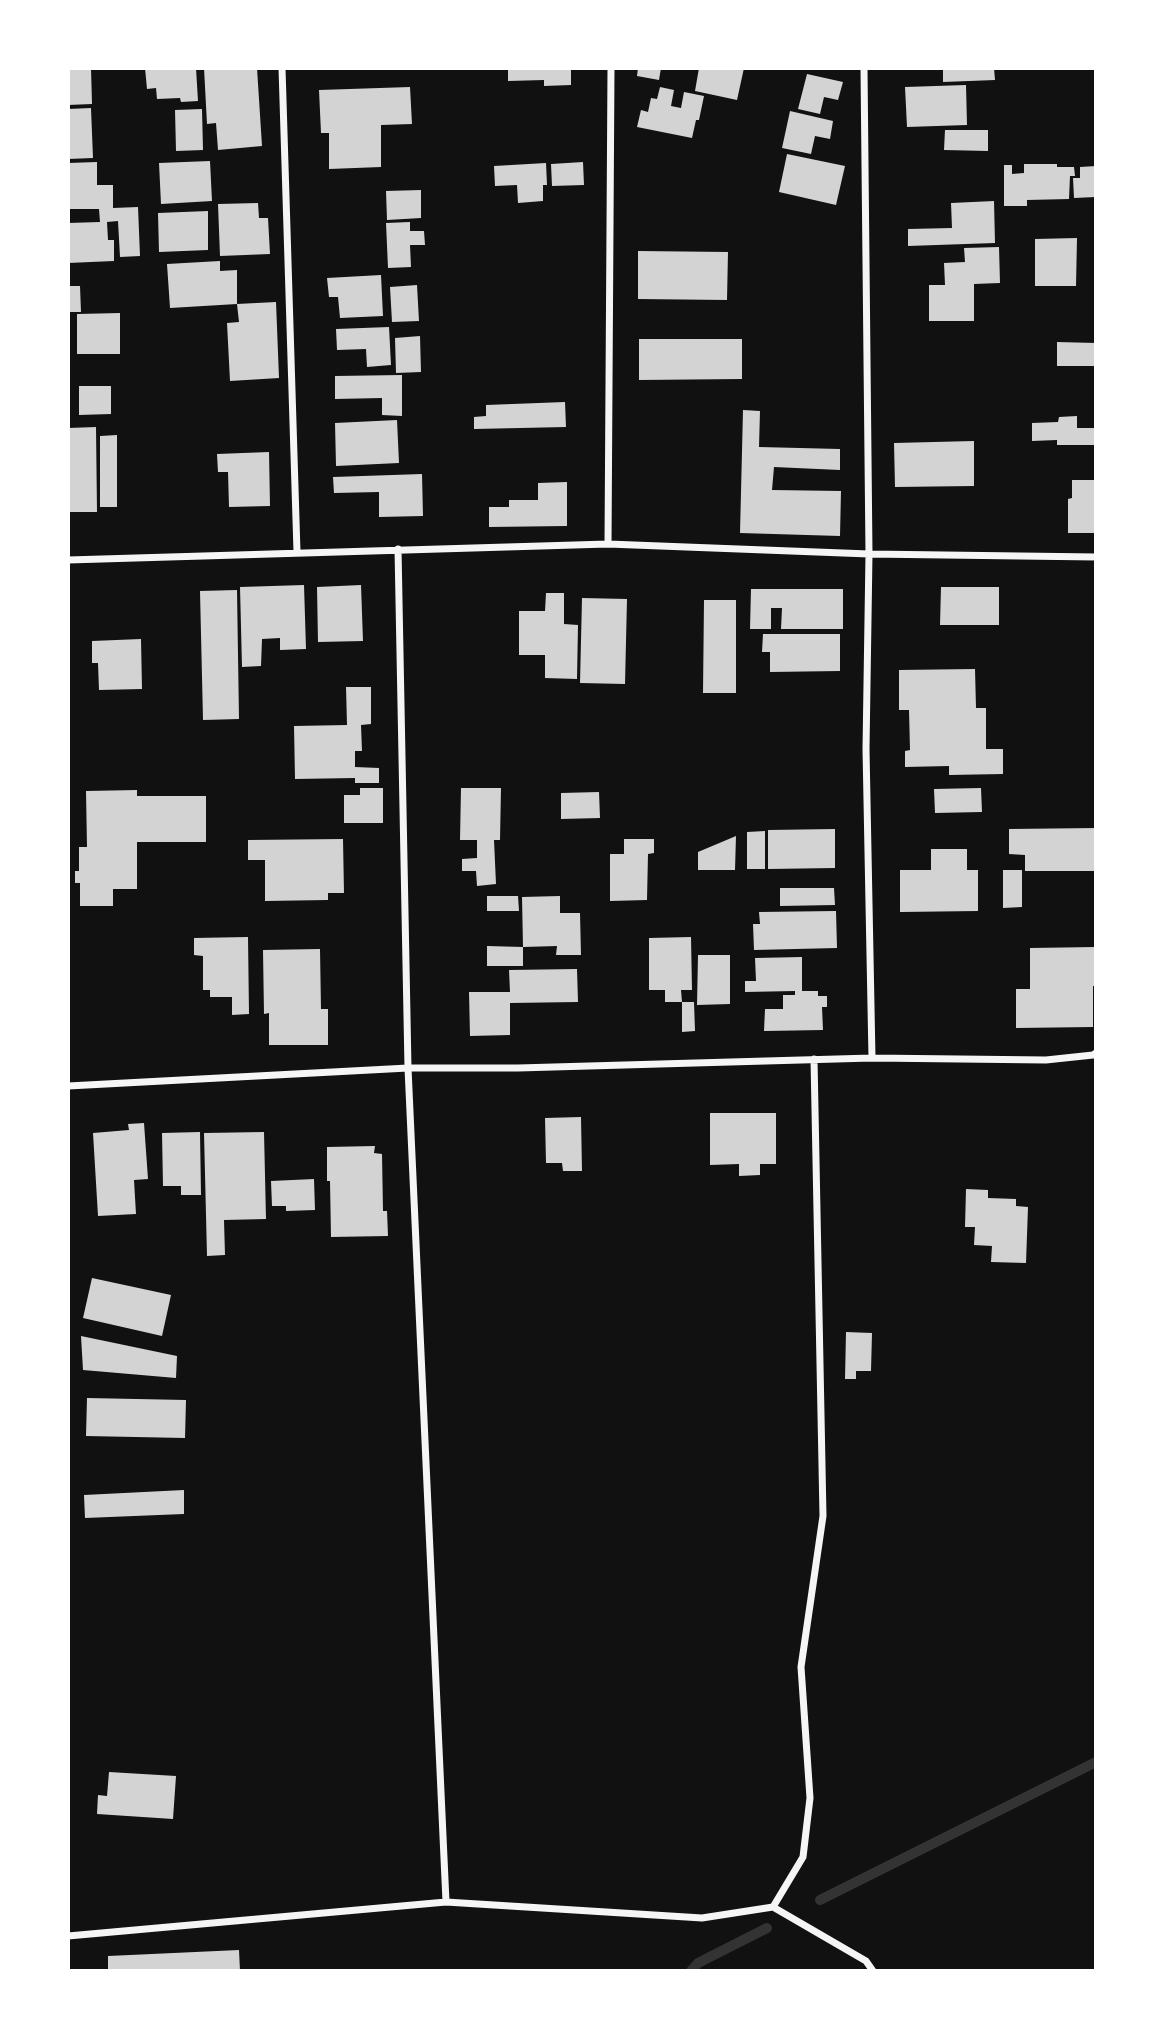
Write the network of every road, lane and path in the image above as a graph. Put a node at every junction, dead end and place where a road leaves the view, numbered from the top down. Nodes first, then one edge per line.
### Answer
1 (282, 68) edge
2 (611, 68) edge
3 (864, 68) edge
4 (608, 544) junction
5 (398, 549) junction
6 (297, 552) junction
7 (869, 554) junction
8 (1096, 556) edge
9 (68, 559) edge
10 (1096, 1053) edge
11 (872, 1058) junction
12 (814, 1059) junction
13 (408, 1068) junction
14 (68, 1086) edge
15 (446, 1902) junction
16 (773, 1907) junction
17 (68, 1936) edge
18 (873, 1971) edge

1 - 6 street
2 - 4 street
3 - 7 street
4 - 5 street
4 - 7 street
5 - 6 street
5 - 13 street
6 - 9 street
7 - 8 street
7 - 11 street
10 - 11 street
11 - 12 street
12 - 13 street
12 - 16 street
13 - 14 street
13 - 15 street
15 - 16 street
15 - 17 street
16 - 18 street

